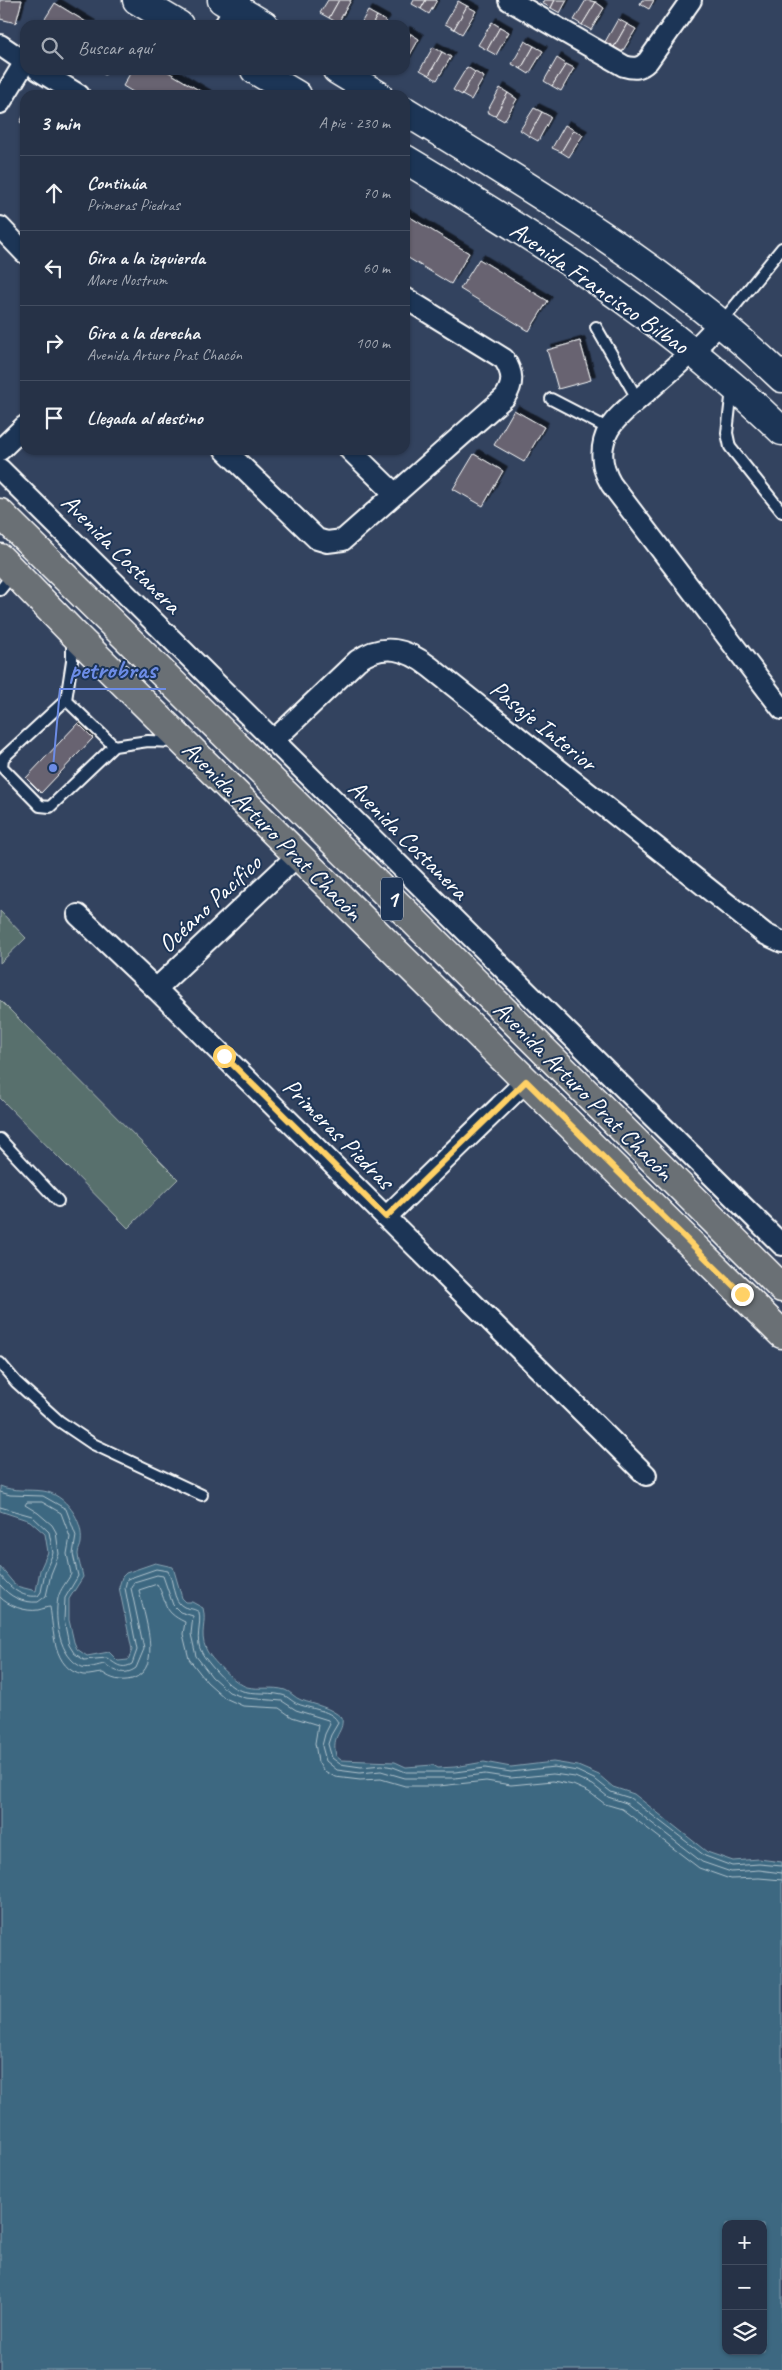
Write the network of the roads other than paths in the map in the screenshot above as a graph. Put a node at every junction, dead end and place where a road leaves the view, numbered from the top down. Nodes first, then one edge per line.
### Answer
1 (137, 0) edge
2 (509, 0) edge
3 (691, 0) edge
4 (231, 8) edge
5 (171, 20) edge
6 (254, 20) edge
7 (0, 46) edge
8 (20, 59) edge
9 (20, 70) edge
10 (46, 75) edge
11 (263, 75) edge
12 (345, 75) edge
13 (71, 90) edge
14 (289, 90) edge
15 (370, 90) edge
16 (0, 103) edge
17 (410, 114) edge
18 (410, 163) edge
19 (0, 227) edge
20 (20, 247) edge
21 (782, 248) edge
22 (410, 301) edge
23 (720, 323) junction
24 (596, 327) dead end
25 (693, 352) junction
26 (782, 378) edge
27 (733, 386) junction
28 (551, 400) dead end
29 (638, 400) junction
30 (609, 429) junction
31 (20, 431) edge
32 (782, 431) edge
33 (0, 450) edge
34 (229, 455) edge
35 (355, 455) edge
36 (0, 469) edge
37 (395, 494) junction
38 (782, 512) edge
39 (0, 513) edge
40 (5, 573) edge
41 (72, 632) junction
42 (66, 700) junction
43 (782, 709) edge
44 (273, 741) junction
45 (186, 742) junction
46 (114, 746) junction
47 (298, 855) junction
48 (78, 915) dead end
49 (782, 942) edge
50 (156, 989) junction
51 (526, 1081) junction
52 (0, 1139) edge
53 (58, 1201) dead end
54 (386, 1217) junction
55 (782, 1245) edge
56 (782, 1288) edge
57 (782, 1334) edge
58 (0, 1363) edge
59 (646, 1474) dead end
60 (202, 1495) dead end

1 - 5 main road
2 - 3 street
4 - 6 main road
7 - 8 street
9 - 16 street
10 - 13 street
11 - 14 main road
12 - 15 main road
17 - 23 main road, Avenida Francisco Bilbao
18 - 25 main road, Avenida Francisco Bilbao
19 - 20 street
21 - 23 lane
22 - 37 street
23 - 25 street
23 - 26 main road, Avenida Francisco Bilbao
24 - 29 lane
25 - 27 main road, Avenida Francisco Bilbao
25 - 29 street
27 - 32 main road, Avenida Francisco Bilbao
27 - 38 lane
28 - 30 lane
29 - 30 street
30 - 43 street
31 - 33 street
34 - 37 street
35 - 37 street
36 - 44 street, Avenida Costanera
39 - 56 main road, Avenida Arturo Prat Chacón / 1
40 - 41 main road, Avenida Arturo Prat Chacón / 1
41 - 42 lane
41 - 45 main road, Avenida Arturo Prat Chacón / 1
42 - 46 lane
42 - 46 lane
44 - 49 street, Pasaje Interior
44 - 55 street, Avenida Costanera
45 - 46 lane
45 - 47 main road, Avenida Arturo Prat Chacón / 1
47 - 50 street, Océano Pacífico
47 - 51 main road, Avenida Arturo Prat Chacón / 1
48 - 50 street, Primeras Piedras
50 - 54 street, Primeras Piedras
51 - 54 street
51 - 57 main road, Avenida Arturo Prat Chacón / 1
52 - 53 lane
54 - 59 street, Primeras Piedras
58 - 60 lane

